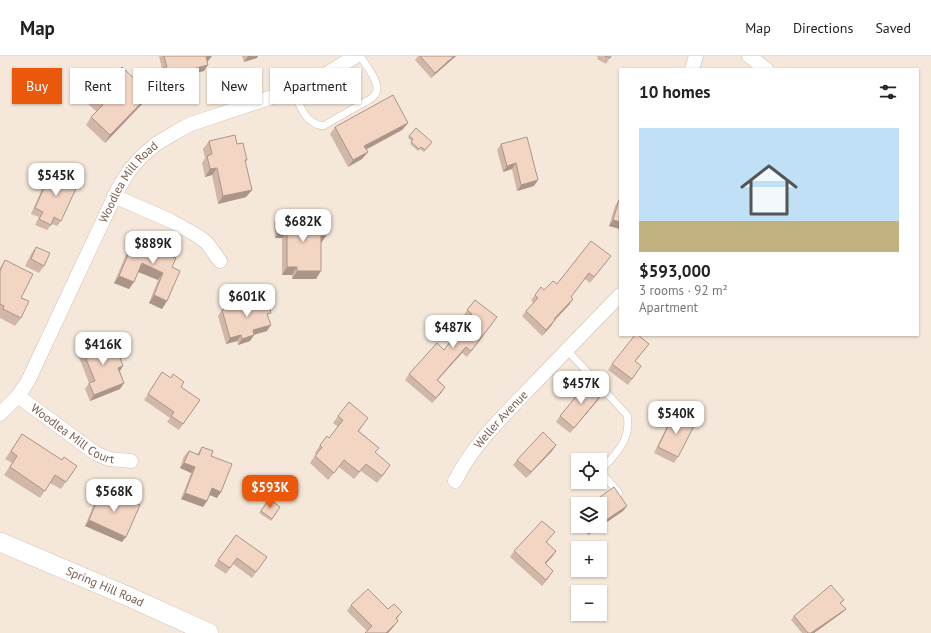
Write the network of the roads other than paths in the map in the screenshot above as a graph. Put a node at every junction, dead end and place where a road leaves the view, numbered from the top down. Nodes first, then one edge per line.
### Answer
1 (356, 56) edge
2 (360, 56) edge
3 (696, 56) edge
4 (749, 56) edge
5 (336, 68) edge
6 (692, 68) edge
7 (765, 68) edge
8 (270, 98) edge
9 (300, 104) edge
10 (114, 196) junction
11 (220, 261) dead end
12 (619, 296) edge
13 (567, 350) junction
14 (18, 396) junction
15 (0, 414) edge
16 (131, 461) dead end
17 (455, 481) dead end
18 (619, 493) edge
19 (0, 542) edge
20 (209, 633) edge

1 - 5 street, Woodlea Mill Road
2 - 9 lane
3 - 6 street
4 - 7 street
8 - 10 street, Woodlea Mill Road
10 - 11 street
10 - 14 street, Woodlea Mill Road
12 - 13 street, Weller Avenue
13 - 17 street, Weller Avenue
13 - 18 lane
14 - 15 street, Woodlea Mill Road
14 - 16 street, Woodlea Mill Court
19 - 20 main road, Spring Hill Road

